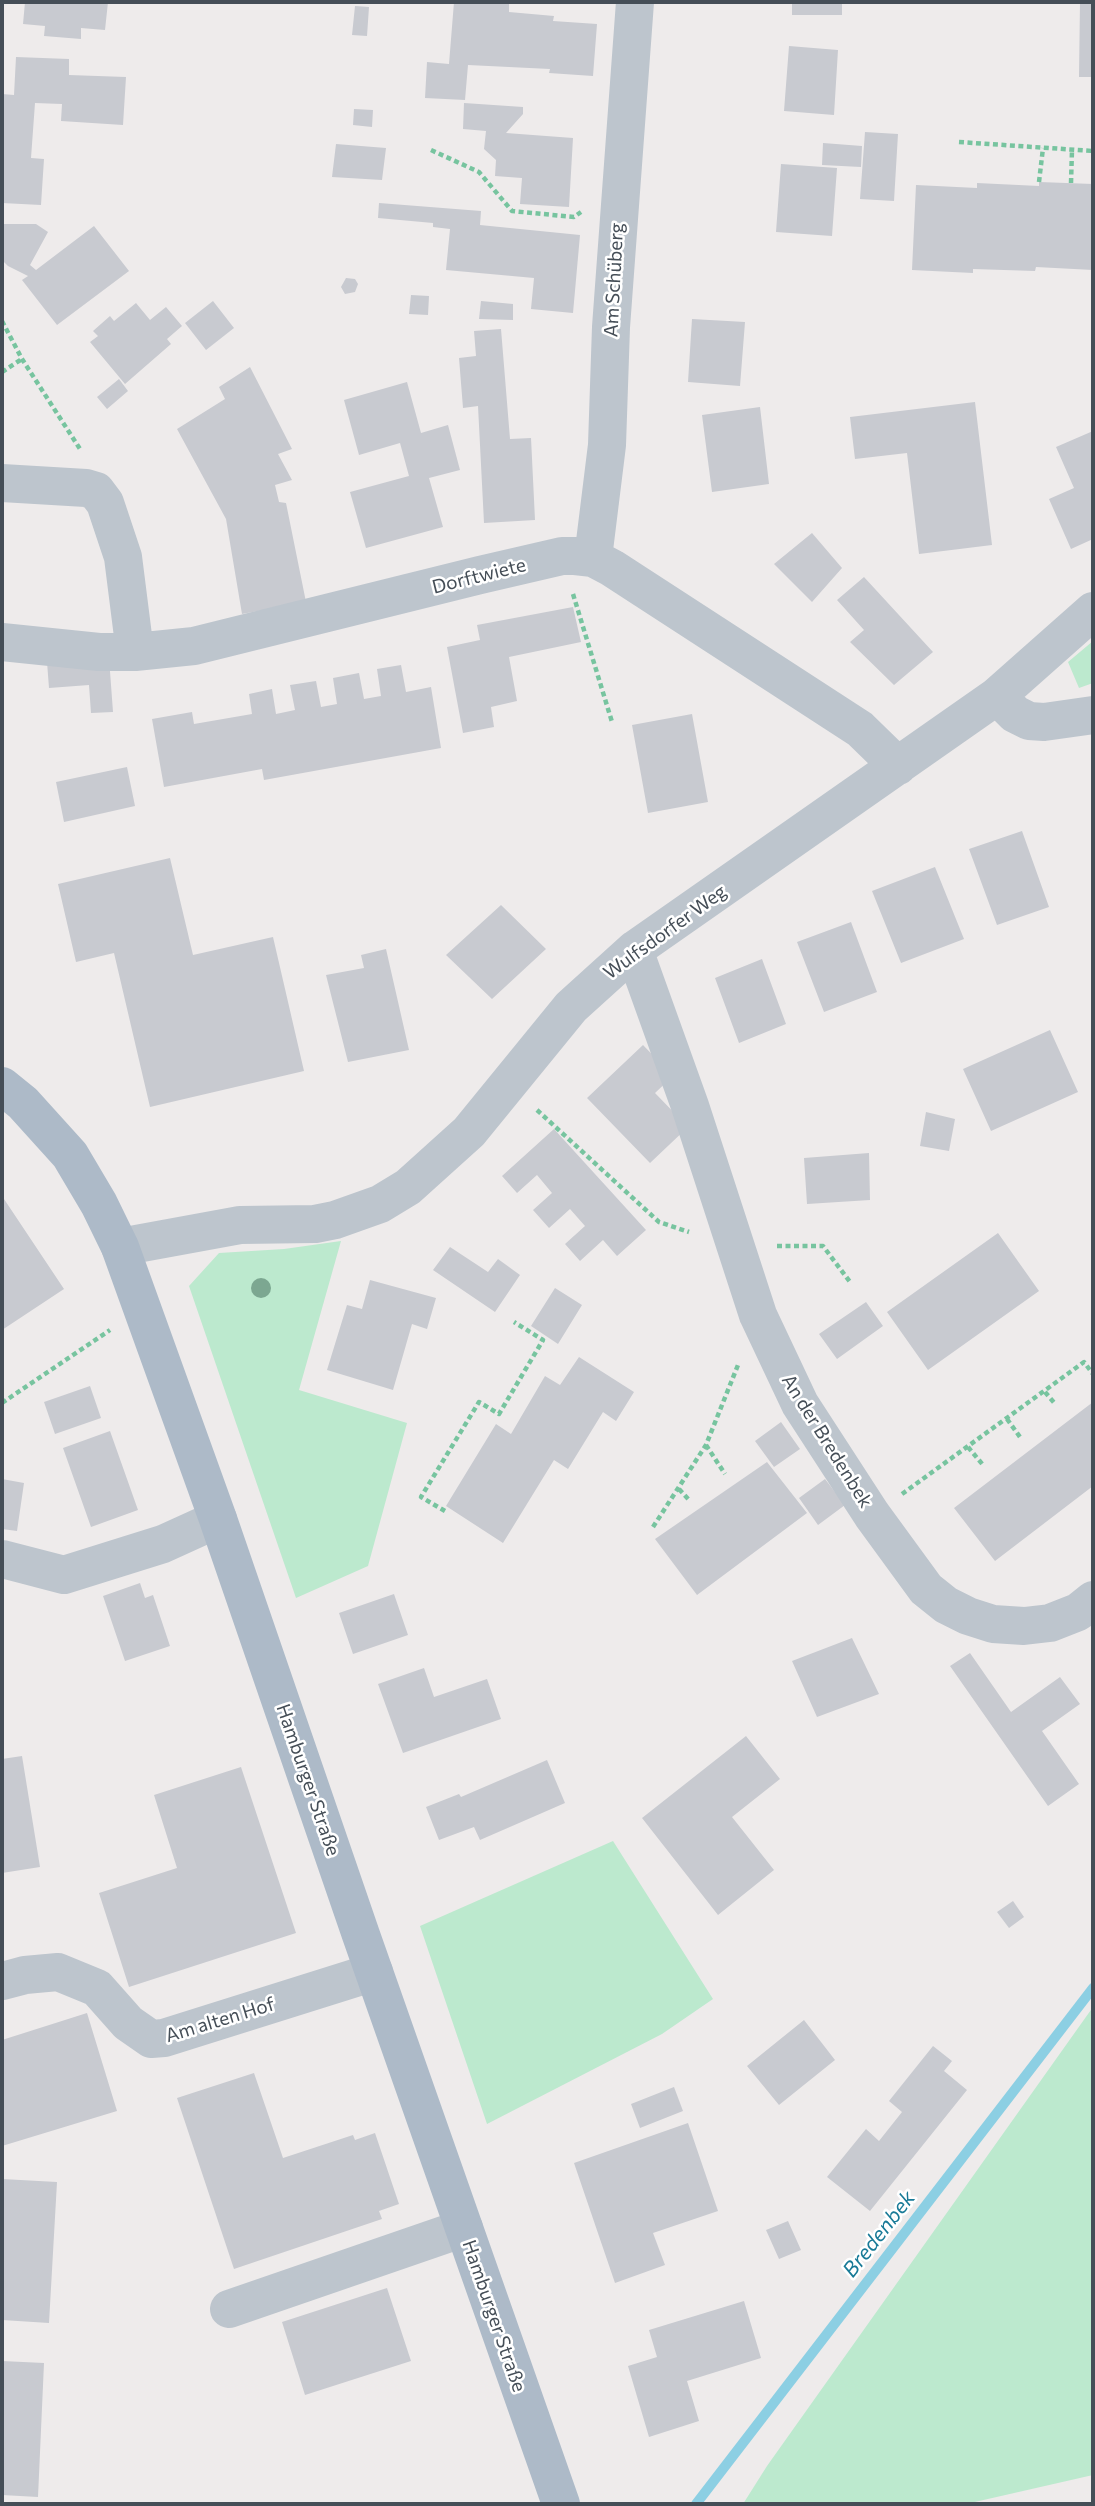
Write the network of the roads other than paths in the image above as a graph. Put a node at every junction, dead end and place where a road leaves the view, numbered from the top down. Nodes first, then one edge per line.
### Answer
1 (635, 2) edge
2 (2, 483) edge
3 (577, 557) junction
4 (1093, 611) edge
5 (2, 642) edge
6 (135, 652) junction
7 (997, 696) junction
8 (1093, 715) edge
9 (898, 766) junction
10 (634, 950) junction
11 (2, 1086) edge
12 (120, 1247) junction
13 (218, 1519) junction
14 (2, 1559) edge
15 (1093, 1600) edge
16 (374, 1972) junction
17 (2, 1980) edge
18 (464, 2228) junction
19 (229, 2309) dead end
20 (561, 2504) edge

1 - 3 street, Am Schüberg
2 - 6 street
3 - 6 street, Dorftwiete
3 - 9 street
4 - 7 street, Wulfsdorfer Weg
5 - 6 street, Dorftwiete
7 - 8 street
7 - 9 street, Wulfsdorfer Weg
9 - 10 street, Wulfsdorfer Weg
10 - 12 street, Wulfsdorfer Weg
10 - 15 street, An der Bredenbek
11 - 12 main road, Hamburger Straße
12 - 13 main road, Hamburger Straße
13 - 14 street
13 - 16 main road, Hamburger Straße
16 - 17 street, Am alten Hof
16 - 18 main road, Hamburger Straße
18 - 19 street
18 - 20 main road, Hamburger Straße

